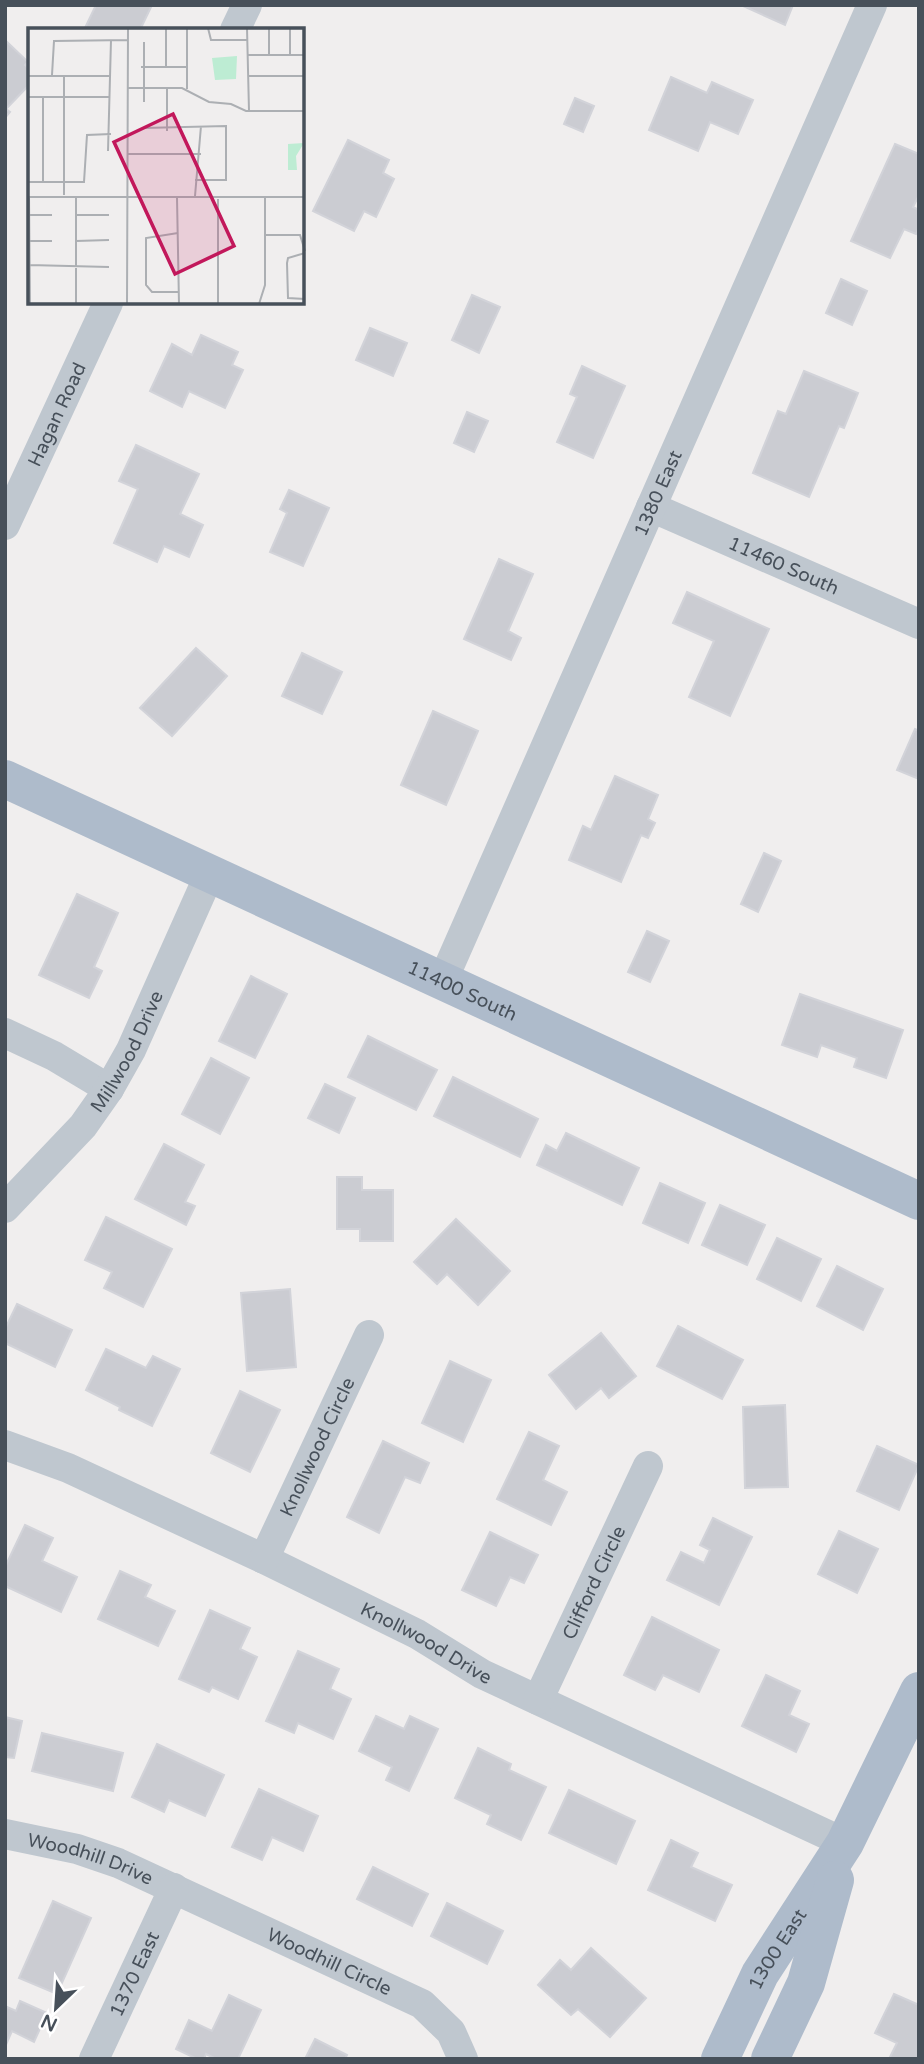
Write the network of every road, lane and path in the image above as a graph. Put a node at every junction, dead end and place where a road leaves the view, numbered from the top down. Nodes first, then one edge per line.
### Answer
1 (247, 5) edge
2 (872, 5) edge
3 (236, 28) edge
4 (108, 304) edge
5 (651, 507) junction
6 (5, 525) edge
7 (919, 624) edge
8 (5, 779) edge
9 (210, 873) junction
10 (443, 981) junction
11 (5, 1033) edge
12 (109, 1089) junction
13 (919, 1201) edge
14 (5, 1208) edge
15 (369, 1335) dead end
16 (5, 1445) edge
17 (648, 1466) dead end
18 (264, 1559) junction
19 (919, 1691) edge
20 (538, 1700) junction
21 (5, 1834) edge
22 (845, 1843) junction
23 (174, 1888) junction
24 (94, 2059) edge
25 (463, 2059) edge
26 (720, 2059) edge
27 (770, 2059) edge

1 - 3 street
2 - 5 street, 1380 East
4 - 6 street, Hagan Road
5 - 7 street, 11460 South
5 - 10 street, 1380 East
8 - 9 main road, 11400 South
9 - 10 main road, 11400 South
9 - 12 street, Millwood Drive
10 - 13 main road, 11400 South
11 - 12 street
12 - 14 street, Millwood Drive
15 - 18 street, Knollwood Circle
16 - 18 street, Knollwood Drive
17 - 20 street, Clifford Circle
18 - 20 street, Knollwood Drive
19 - 22 main road, 1300 East
20 - 22 street, Knollwood Drive
21 - 23 street, Woodhill Drive
22 - 26 main road, 1300 East
22 - 27 main road, 1300 East
23 - 24 street, 1370 East
23 - 25 street, Woodhill Circle

